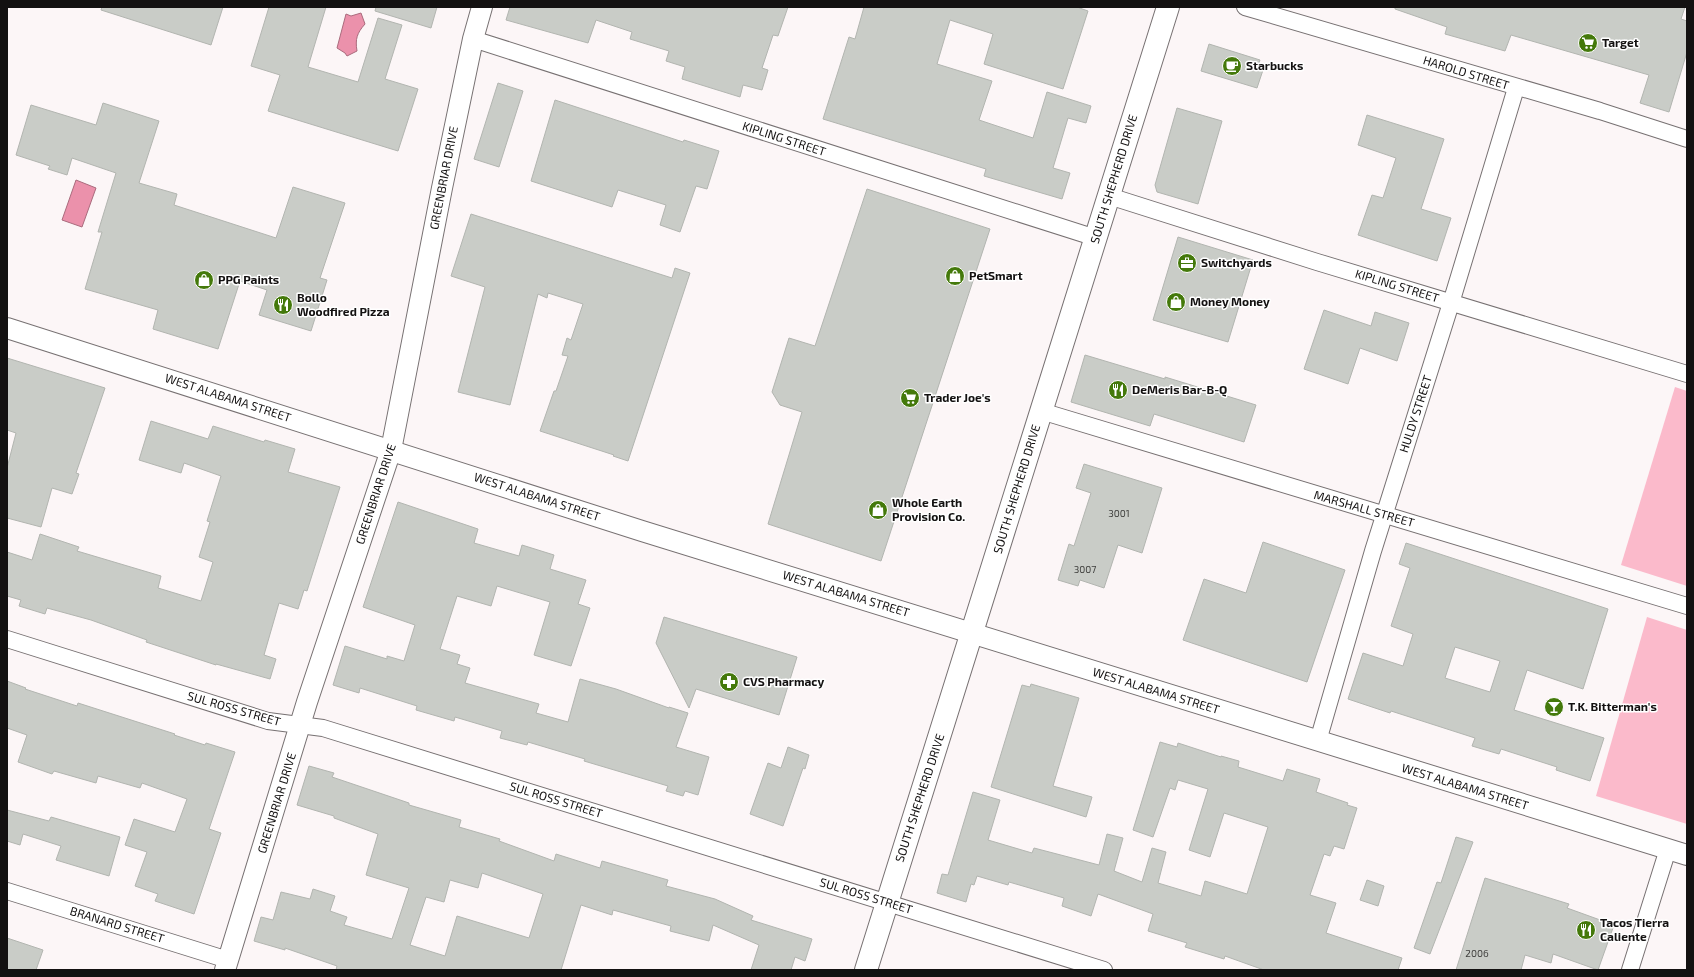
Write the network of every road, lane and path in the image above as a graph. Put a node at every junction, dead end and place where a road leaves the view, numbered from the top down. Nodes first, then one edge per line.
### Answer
1 (482, 7) edge
2 (1168, 7) edge
3 (1245, 7) edge
4 (473, 39) junction
5 (1516, 88) junction
6 (1687, 139) edge
7 (1109, 196) junction
8 (1096, 238) junction
9 (1451, 303) junction
10 (7, 328) edge
11 (1687, 374) edge
12 (1041, 411) junction
13 (391, 450) junction
14 (1384, 514) junction
15 (1687, 606) edge
16 (972, 634) junction
17 (7, 639) edge
18 (301, 726) junction
19 (1318, 741) junction
20 (1668, 849) junction
21 (1687, 855) edge
22 (7, 891) edge
23 (887, 902) junction
24 (226, 965) edge
25 (866, 970) edge
26 (1104, 970) edge
27 (1630, 970) edge

1 - 4 street, GREENBRIAR DRIVE
2 - 7 main road, SOUTH SHEPHERD DRIVE
3 - 5 street, HAROLD STREET
4 - 8 street, KIPLING STREET
4 - 13 street, GREENBRIAR DRIVE
5 - 6 street, HAROLD STREET
5 - 9 street, HULDY STREET
7 - 8 main road, SOUTH SHEPHERD DRIVE
7 - 9 street, KIPLING STREET
8 - 12 main road, SOUTH SHEPHERD DRIVE
9 - 11 street, KIPLING STREET
9 - 14 street, HULDY STREET
10 - 13 street, WEST ALABAMA STREET
12 - 14 street, MARSHALL STREET
12 - 16 main road, SOUTH SHEPHERD DRIVE
13 - 16 street, WEST ALABAMA STREET
13 - 18 street, GREENBRIAR DRIVE
14 - 15 street, MARSHALL STREET
14 - 19 street, HULDY STREET
16 - 19 street, WEST ALABAMA STREET
16 - 23 main road, SOUTH SHEPHERD DRIVE
17 - 18 street, SUL ROSS STREET
18 - 23 street, SUL ROSS STREET
18 - 24 street, GREENBRIAR DRIVE
19 - 20 street, WEST ALABAMA STREET
20 - 21 street, WEST ALABAMA STREET
20 - 27 street
22 - 24 street, BRANARD STREET
23 - 25 main road, SOUTH SHEPHERD DRIVE
23 - 26 street, SUL ROSS STREET

